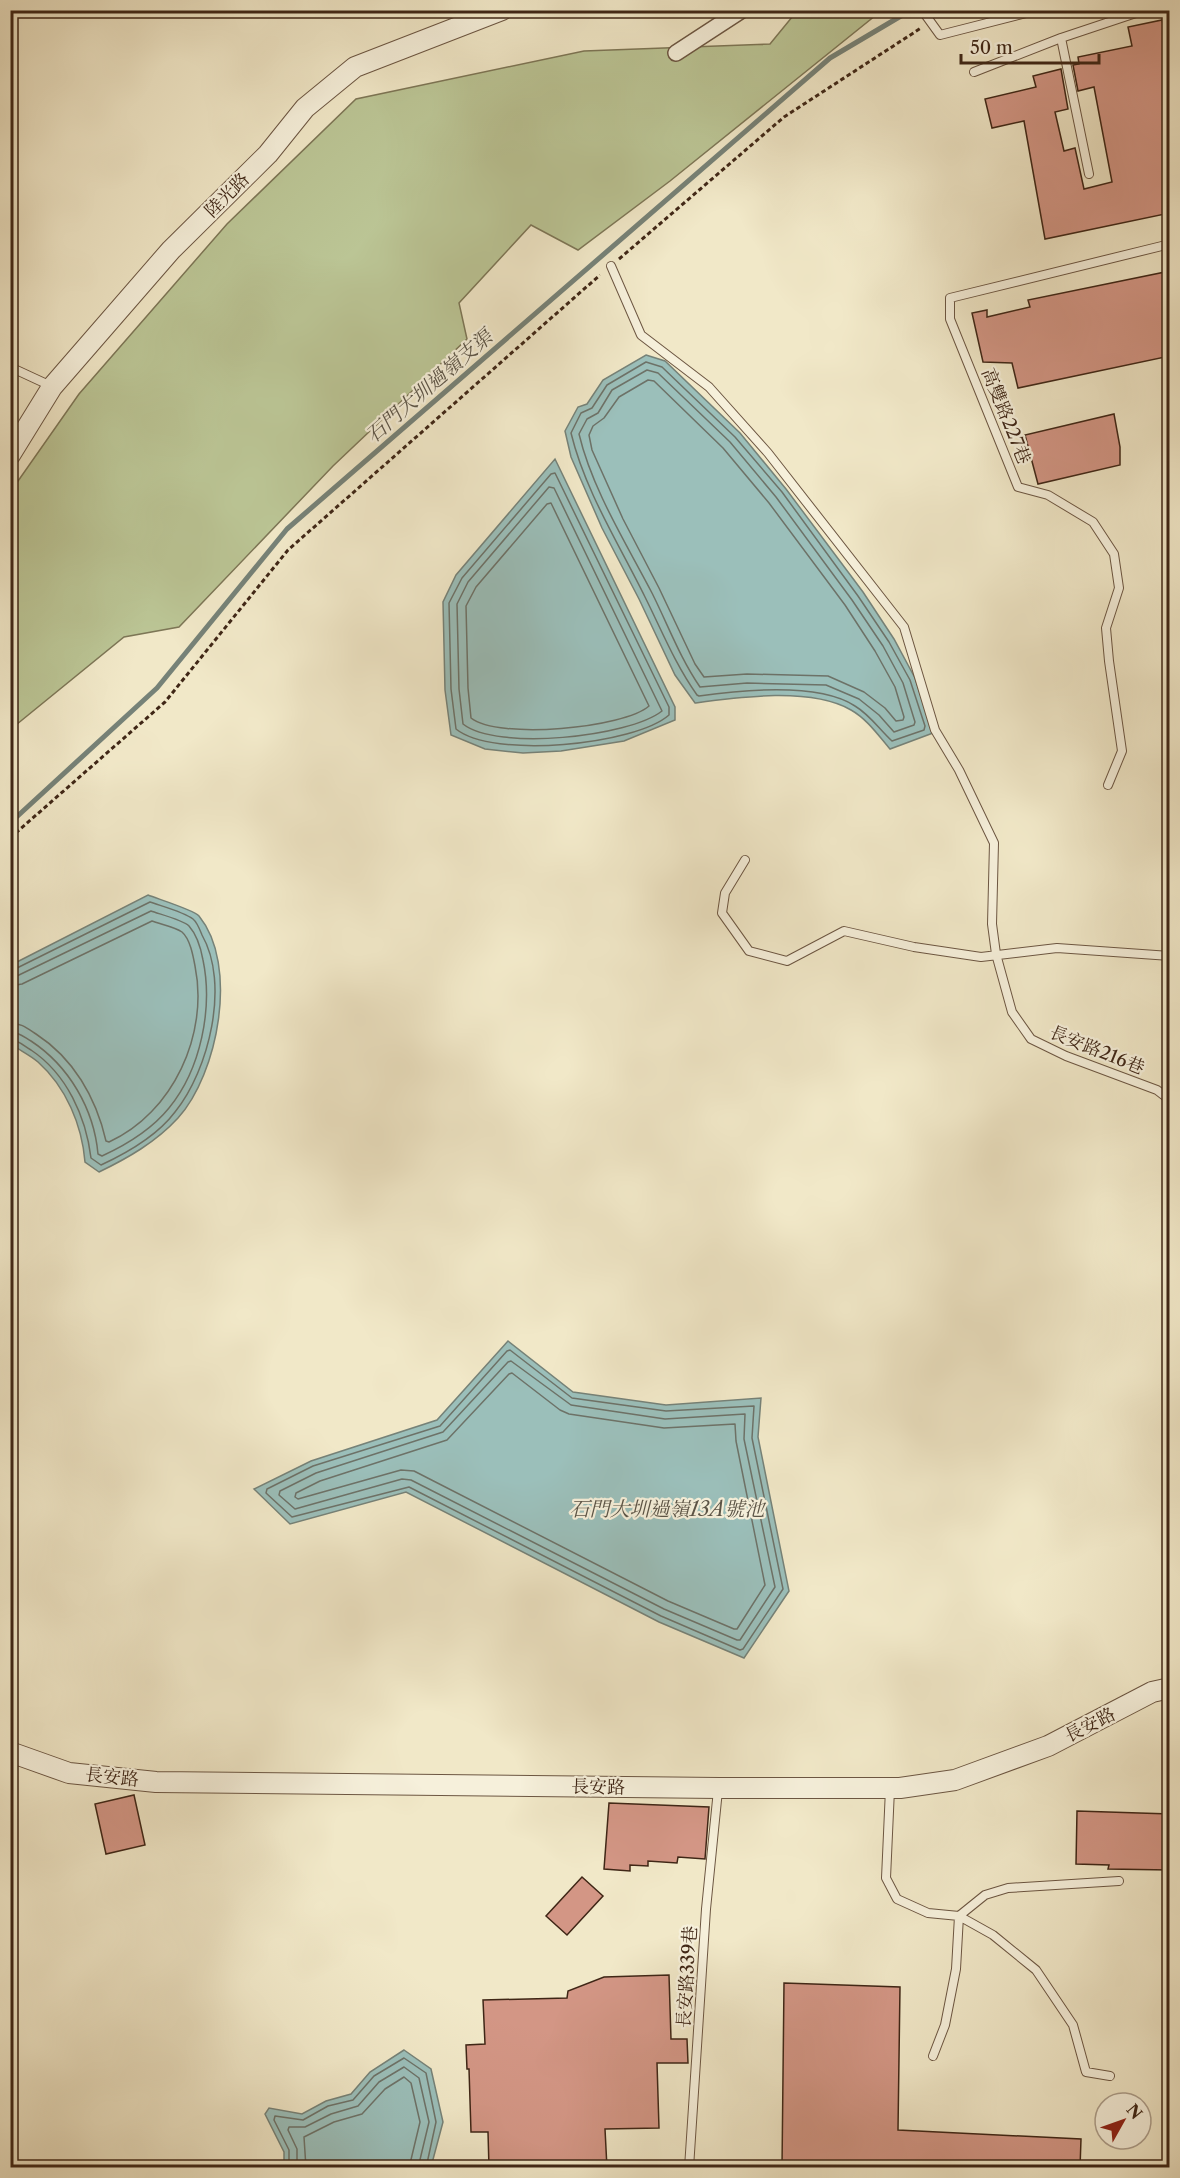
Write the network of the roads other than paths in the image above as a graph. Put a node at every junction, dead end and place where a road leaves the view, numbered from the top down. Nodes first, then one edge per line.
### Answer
1 (502, 10) edge
2 (742, 10) edge
3 (922, 10) edge
4 (1038, 10) edge
5 (1145, 10) edge
6 (1061, 38) junction
7 (676, 53) dead end
8 (974, 72) dead end
9 (1089, 174) dead end
10 (1170, 244) edge
11 (611, 266) road end
12 (10, 367) edge
13 (52, 387) junction
14 (10, 455) edge
15 (1108, 785) dead end
16 (745, 860) dead end
17 (996, 954) junction
18 (1170, 956) edge
19 (1170, 1100) edge
20 (1170, 1688) edge
21 (10, 1752) edge
22 (719, 1788) junction
23 (890, 1788) junction
24 (1119, 1881) dead end
25 (959, 1916) junction
26 (933, 2056) dead end
27 (1110, 2076) dead end
28 (689, 2168) edge

1 - 13 street, 陸光路
2 - 7 street
3 - 4 lane
5 - 6 lane
6 - 8 lane
6 - 9 lane
10 - 15 lane, 高雙路227巷
11 - 17 lane, 長安路216巷
12 - 13 lane
13 - 14 street, 陸光路
16 - 17 lane
17 - 18 lane
17 - 19 lane, 長安路216巷
20 - 23 street, 長安路
21 - 22 street, 長安路
22 - 23 street, 長安路
22 - 28 lane, 長安路339巷
23 - 25 lane
24 - 25 lane
25 - 26 lane
25 - 27 lane

